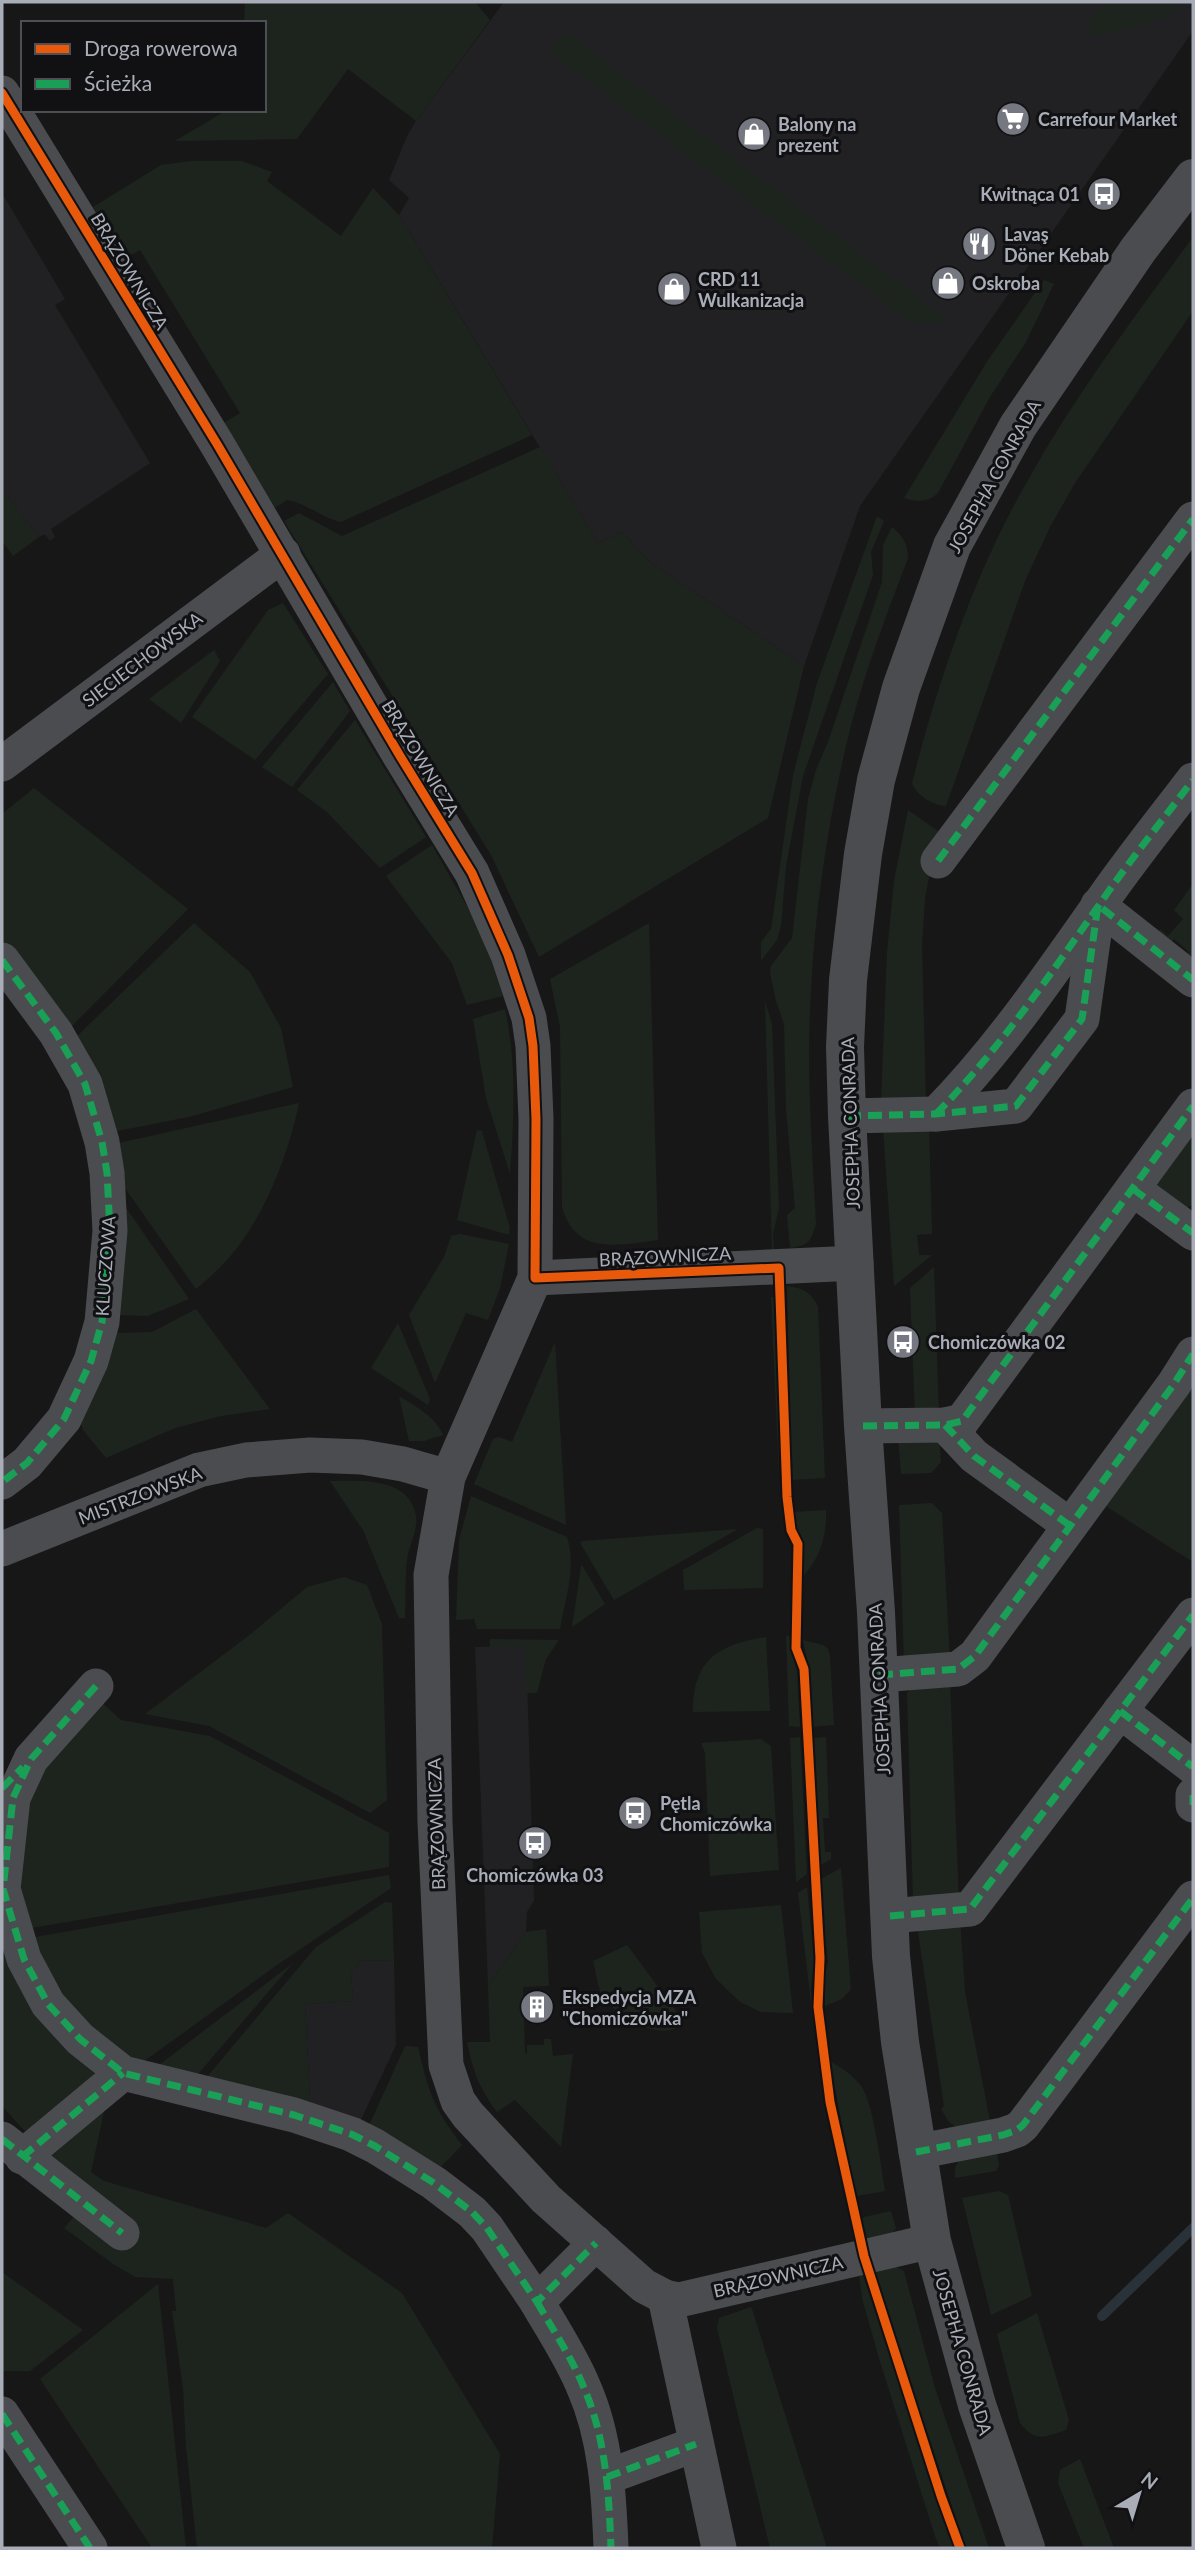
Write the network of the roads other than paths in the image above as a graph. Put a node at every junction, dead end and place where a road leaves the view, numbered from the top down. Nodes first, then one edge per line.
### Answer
1 (2, 93) edge
2 (1193, 178) edge
3 (1193, 519) edge
4 (283, 554) junction
5 (2, 764) edge
6 (1193, 780) edge
7 (938, 861) dead end
8 (1098, 905) junction
9 (2, 960) edge
10 (1193, 980) edge
11 (1193, 1107) edge
12 (936, 1114) junction
13 (847, 1116) junction
14 (1133, 1189) junction
15 (1193, 1233) edge
16 (856, 1263) junction
17 (535, 1278) junction
18 (1193, 1354) edge
19 (945, 1425) junction
20 (863, 1426) junction
21 (449, 1477) junction
22 (2, 1482) edge
23 (1069, 1525) junction
24 (2, 1549) edge
25 (1193, 1615) edge
26 (879, 1675) junction
27 (96, 1686) dead end
28 (1120, 1712) junction
29 (31, 1759) junction
30 (1193, 1767) edge
31 (2, 1788) edge
32 (1193, 1795) edge
33 (1193, 1805) edge
34 (1193, 1898) edge
35 (890, 1916) junction
36 (123, 2073) junction
37 (12, 2148) edge
38 (916, 2152) junction
39 (122, 2233) dead end
40 (932, 2241) junction
41 (596, 2244) junction
42 (665, 2297) junction
43 (537, 2302) junction
44 (2, 2414) edge
45 (696, 2444) junction
46 (607, 2477) junction
47 (90, 2548) edge
48 (611, 2548) edge
49 (719, 2548) edge
50 (1026, 2548) edge

1 - 4 street, BRĄZOWNICZA
2 - 13 street, JOSEPHA CONRADA
3 - 7 street
4 - 5 street, SIECIECHOWSKA
4 - 17 street, BRĄZOWNICZA
6 - 8 street
8 - 10 street
8 - 12 street
8 - 12 street
9 - 22 street, KLUCZOWA
11 - 14 street
12 - 13 street
13 - 16 street, JOSEPHA CONRADA
14 - 15 street
14 - 19 street
16 - 17 street, BRĄZOWNICZA
16 - 20 street, JOSEPHA CONRADA
17 - 21 street, BRĄZOWNICZA
18 - 23 street
19 - 20 street
19 - 23 street
20 - 26 street, JOSEPHA CONRADA
21 - 24 street, MISTRZOWSKA
21 - 41 street, BRĄZOWNICZA
23 - 26 street
25 - 28 street
26 - 35 street, JOSEPHA CONRADA
27 - 29 street
28 - 30 street
28 - 35 street
29 - 31 street
29 - 36 street
32 - 33 street
34 - 38 street
35 - 38 street, JOSEPHA CONRADA
36 - 37 street
36 - 43 street
37 - 39 street
38 - 40 street, JOSEPHA CONRADA
40 - 42 street, BRĄZOWNICZA
40 - 50 street, JOSEPHA CONRADA
41 - 42 street, BRĄZOWNICZA
41 - 43 street
42 - 45 street
43 - 46 street
44 - 47 street
45 - 46 street
45 - 49 street
46 - 48 street

